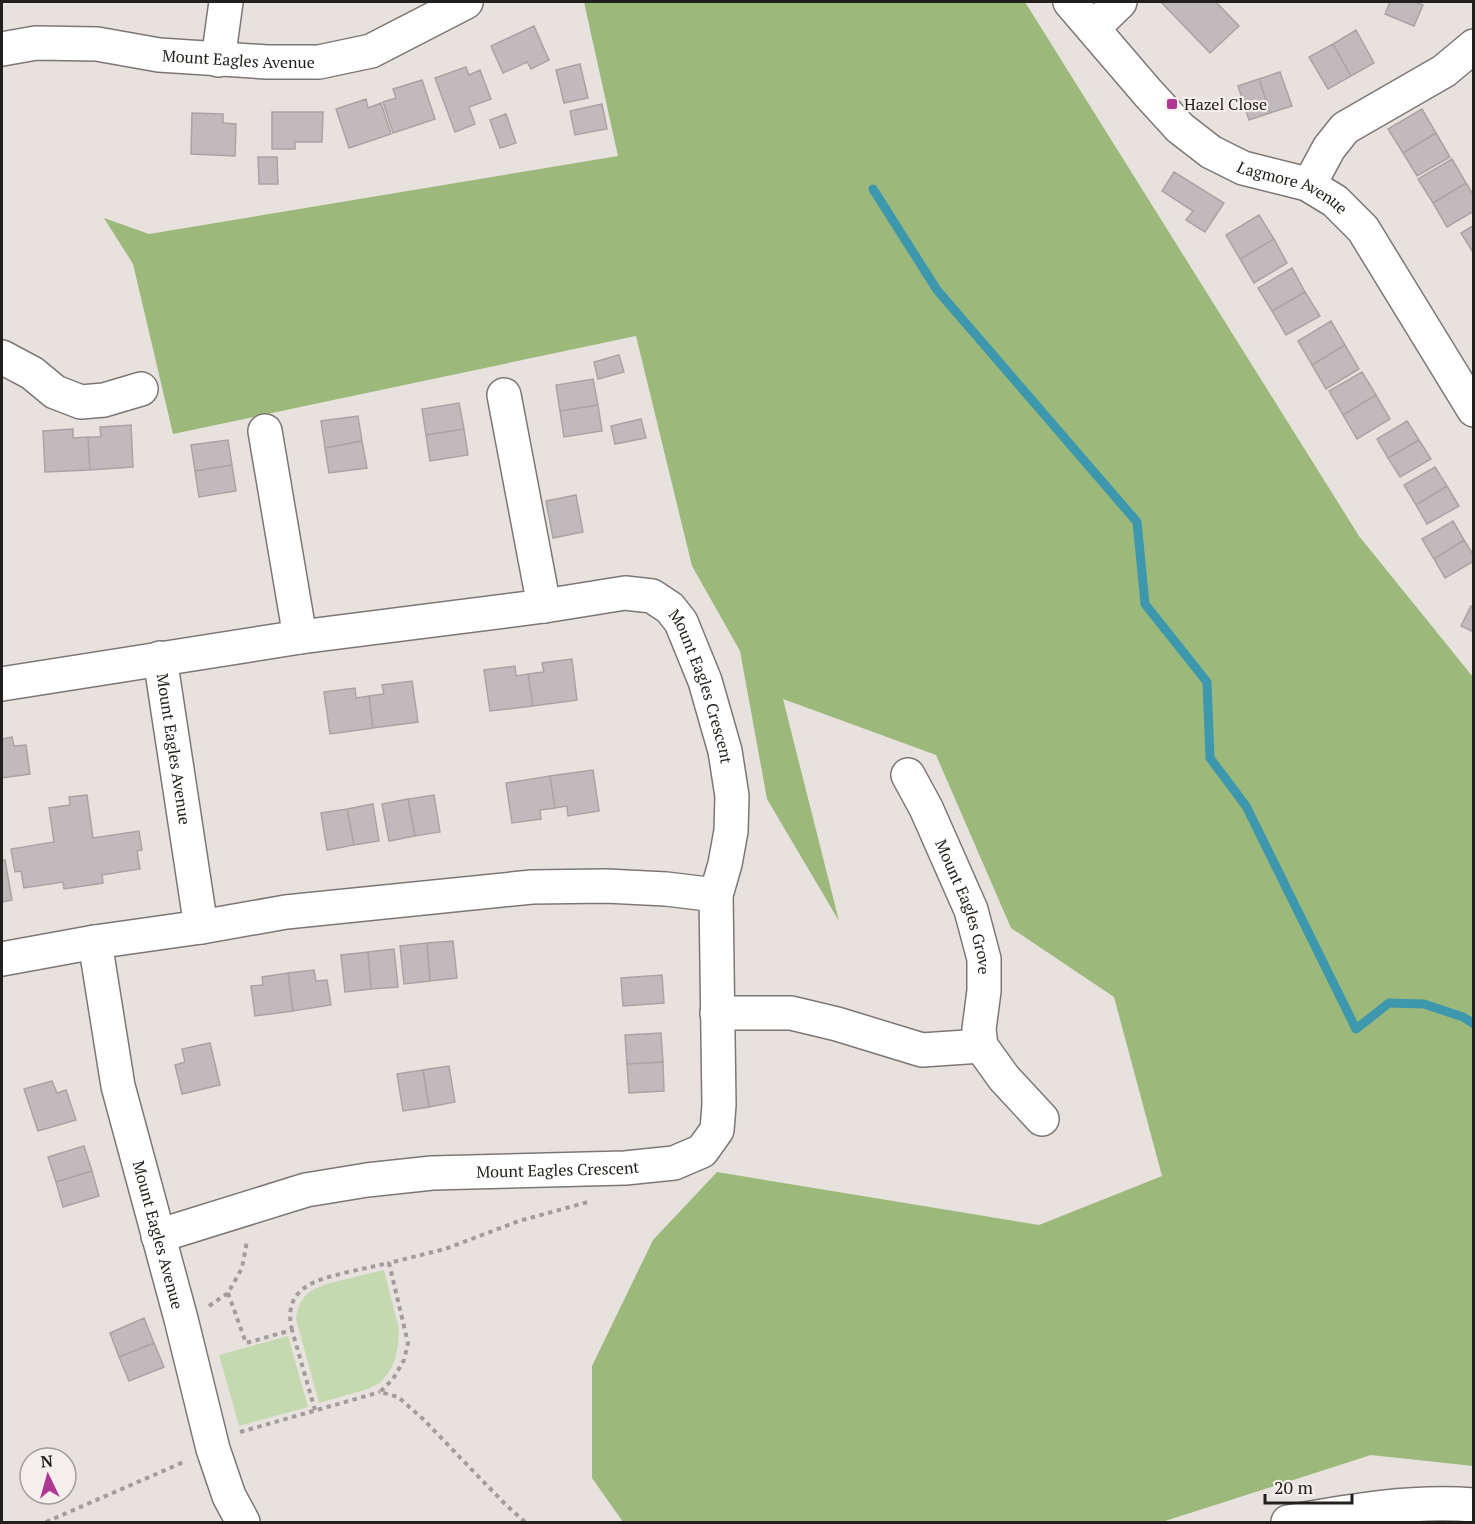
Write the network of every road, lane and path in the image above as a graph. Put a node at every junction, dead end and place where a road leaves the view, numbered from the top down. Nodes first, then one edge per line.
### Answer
1 (226, 2) edge
2 (466, 2) edge
3 (1070, 2) edge
4 (1120, 2) edge
5 (1093, 28) junction
6 (1473, 46) edge
7 (2, 49) edge
8 (218, 60) junction
9 (1307, 184) junction
10 (2, 357) edge
11 (141, 389) dead end
12 (504, 395) dead end
13 (1473, 410) edge
14 (265, 430) dead end
15 (544, 606) junction
16 (300, 638) junction
17 (160, 658) junction
18 (2, 684) edge
19 (908, 775) dead end
20 (716, 895) junction
21 (201, 927) junction
22 (95, 942) junction
23 (2, 959) edge
24 (717, 1013) junction
25 (981, 1046) junction
26 (1042, 1119) dead end
27 (598, 1199) dead end
28 (238, 1211) junction
29 (158, 1236) junction
30 (389, 1263) junction
31 (228, 1293) junction
32 (181, 1319) junction
33 (292, 1330) junction
34 (380, 1392) junction
35 (315, 1410) junction
36 (213, 1449) junction
37 (1473, 1505) edge
38 (46, 1522) edge
39 (243, 1522) edge
40 (525, 1522) edge
41 (1288, 1522) edge

1 - 8 street
2 - 8 street, Mount Eagles Avenue
3 - 5 street, Lagmore Avenue
4 - 5 street
5 - 9 street, Lagmore Avenue
6 - 9 street
7 - 8 street, Mount Eagles Avenue
9 - 13 street, Lagmore Avenue
10 - 11 street
12 - 15 street
14 - 16 street
15 - 16 street, Mount Eagles Crescent
15 - 20 street, Mount Eagles Crescent
16 - 17 street, Mount Eagles Crescent
17 - 18 street, Mount Eagles Avenue
17 - 21 street, Mount Eagles Avenue
19 - 25 street, Mount Eagles Grove
20 - 21 street
20 - 24 street, Mount Eagles Crescent
21 - 22 street
22 - 23 street
22 - 29 street, Mount Eagles Avenue
24 - 25 street
24 - 28 street, Mount Eagles Crescent
25 - 26 street
27 - 30 path
28 - 29 street, Mount Eagles Crescent
28 - 31 path
29 - 32 street, Mount Eagles Avenue
30 - 33 path
30 - 34 path
31 - 32 path
31 - 33 path
32 - 36 street, Mount Eagles Avenue
33 - 35 path
34 - 35 path
34 - 40 path
35 - 36 path
36 - 38 path
36 - 39 street, Mount Eagles Avenue
37 - 41 street

